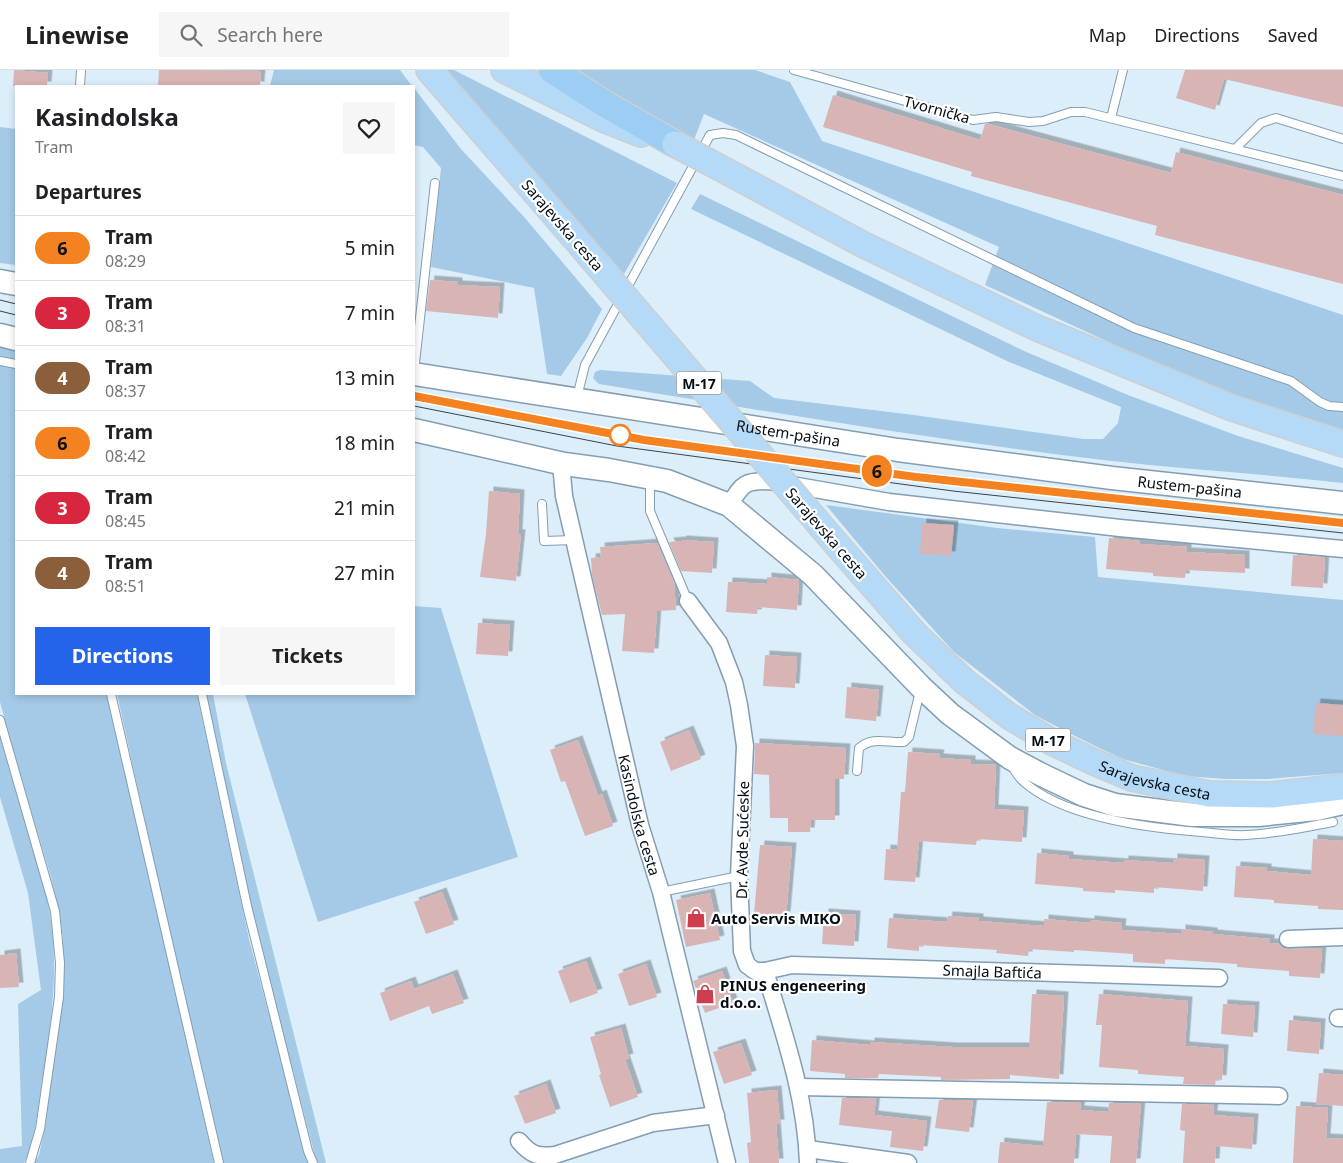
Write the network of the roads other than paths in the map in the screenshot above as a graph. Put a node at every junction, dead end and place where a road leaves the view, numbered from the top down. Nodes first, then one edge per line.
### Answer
1 (81, 70) edge
2 (429, 70) edge
3 (504, 70) edge
4 (552, 70) edge
5 (794, 70) edge
6 (1123, 70) edge
7 (80, 85) edge
8 (1111, 118) junction
9 (1343, 139) edge
10 (675, 144) junction
11 (1235, 149) junction
12 (1343, 176) edge
13 (435, 183) dead end
14 (0, 281) edge
15 (15, 284) edge
16 (0, 335) edge
17 (15, 339) edge
18 (0, 361) edge
19 (15, 364) edge
20 (415, 365) edge
21 (415, 374) edge
22 (576, 400) junction
23 (1343, 407) edge
24 (415, 430) edge
25 (1343, 444) edge
26 (564, 464) junction
27 (650, 477) junction
28 (1343, 503) edge
29 (542, 504) dead end
30 (729, 505) junction
31 (574, 540) junction
32 (1343, 549) edge
33 (688, 601) joint
34 (921, 687) junction
35 (111, 695) edge
36 (202, 695) edge
37 (0, 720) edge
38 (858, 771) dead end
39 (1343, 787) edge
40 (1338, 812) edge
41 (739, 876) junction
42 (661, 892) junction
43 (1343, 937) edge
44 (1288, 939) dead end
45 (765, 971) junction
46 (1219, 978) dead end
47 (799, 1087) junction
48 (1279, 1096) dead end
49 (716, 1115) junction
50 (519, 1141) dead end
51 (808, 1156) edge
52 (30, 1163) edge
53 (219, 1163) edge
54 (312, 1163) edge
55 (727, 1163) edge
56 (908, 1163) edge

1 - 7 lane
2 - 39 main road, Sarajevska cesta / M-17, bridge
3 - 10 main road
4 - 10 highway
5 - 8 lane, Tvornička
6 - 8 lane
8 - 11 lane, Tvornička
9 - 11 lane
10 - 25 main road, bridge
11 - 12 lane, Tvornička
13 - 20 lane
14 - 15 main road
16 - 17 main road
18 - 19 lane
21 - 22 main road, Rustem-pašina
22 - 23 lane
22 - 28 main road, Rustem-pašina
24 - 26 main road
26 - 27 main road
26 - 31 street, Kasindolska cesta
27 - 30 main road
27 - 33 lane
29 - 31 lane
30 - 32 street
30 - 34 main road
31 - 42 street, Kasindolska cesta
33 - 41 street, Dr. Avde Sućeske
34 - 38 lane
34 - 40 main road
35 - 53 lane
36 - 54 lane
37 - 52 lane
41 - 42 lane
41 - 45 street, Dr. Avde Sućeske
42 - 49 street, Kasindolska cesta
43 - 44 street
45 - 46 street, Smajla Baftića
45 - 47 street
47 - 48 street
47 - 51 street
49 - 50 street
49 - 55 street, Kasindolska cesta
51 - 56 street

